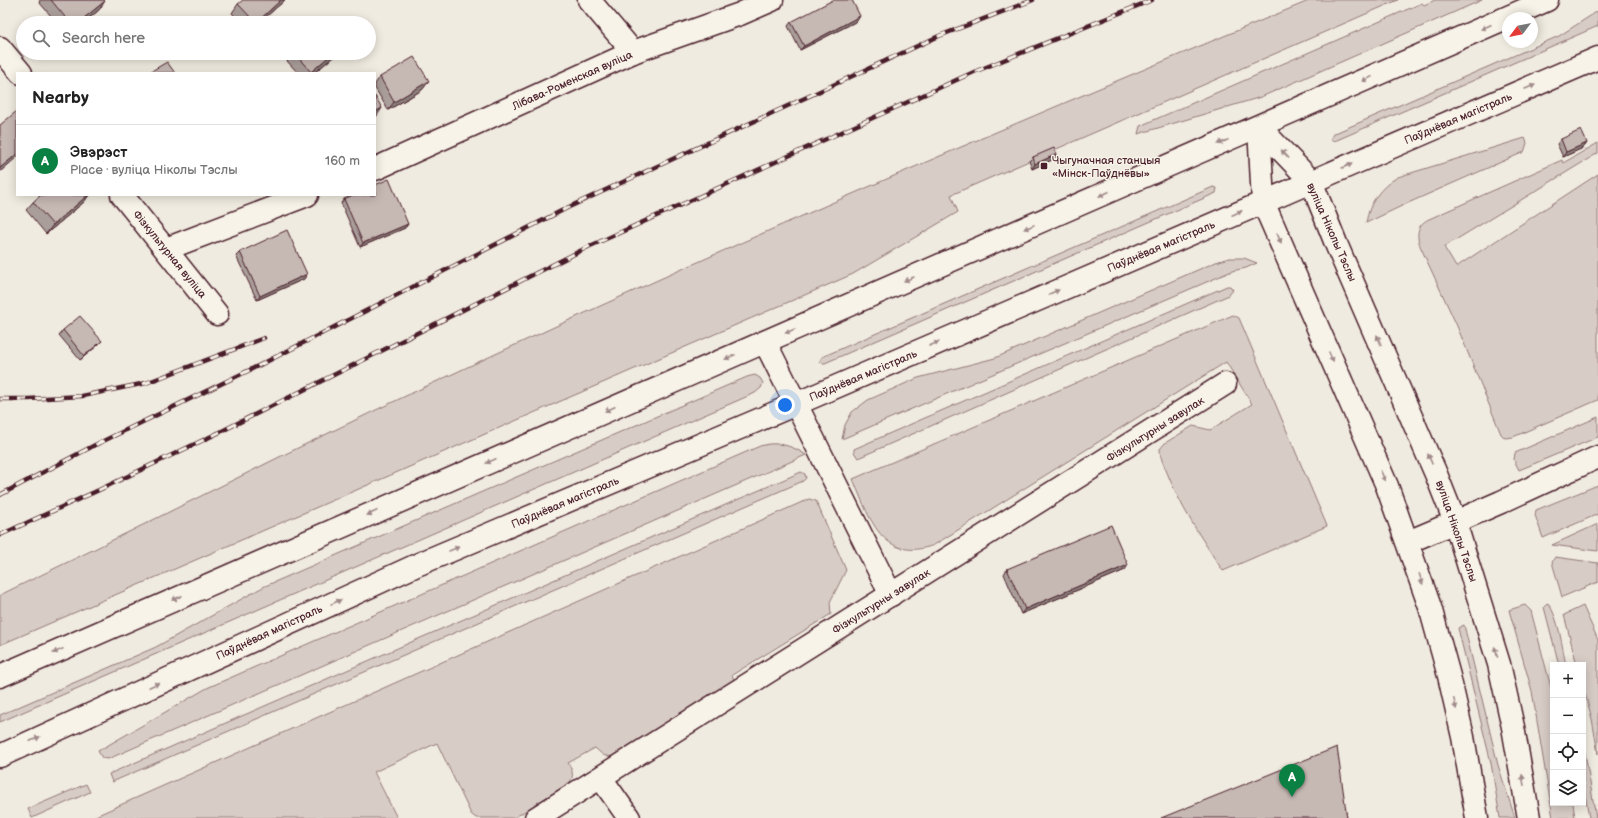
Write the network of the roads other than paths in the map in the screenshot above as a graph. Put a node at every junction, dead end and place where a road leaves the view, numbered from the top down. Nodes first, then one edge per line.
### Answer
1 (589, 0) edge
2 (772, 0) edge
3 (1547, 0) edge
4 (0, 48) edge
5 (633, 52) junction
6 (1598, 58) edge
7 (20, 72) edge
8 (1259, 126) junction
9 (376, 169) edge
10 (1311, 182) junction
11 (123, 196) edge
12 (304, 196) edge
13 (1263, 202) junction
14 (166, 249) junction
15 (217, 314) dead end
16 (765, 342) junction
17 (1225, 384) dead end
18 (796, 404) junction
19 (1598, 457) edge
20 (1455, 522) junction
21 (1408, 542) junction
22 (891, 595) junction
23 (0, 676) edge
24 (0, 756) edge
25 (601, 778) junction
26 (536, 818) edge
27 (629, 818) edge
28 (1477, 818) edge
29 (1529, 818) edge

1 - 5 main road
2 - 5 main road, Лібава-Роменская вуліца
3 -> 8 main road
4 - 7 main road
5 - 9 main road, Лібава-Роменская вуліца
10 -> 6 main road, Паўднёвая магістраль
10 -> 8 main road, вуліца Ніколы Тэслы
8 - 13 main road
8 -> 16 main road
10 - 13 main road, Паўднёвая магістраль
20 -> 10 main road, вуліца Ніколы Тэслы
11 - 14 main road, Фізкультурная вуліца
12 - 14 main road
18 -> 13 main road, Паўднёвая магістраль
13 -> 21 main road
14 - 15 main road, Фізкультурная вуліца
16 - 18 main road
16 -> 23 main road
17 - 22 main road, Фізкультурны завулак
18 - 22 main road
24 -> 18 main road, Паўднёвая магістраль
19 - 20 main road
20 - 21 main road
29 -> 20 main road, вуліца Ніколы Тэслы
21 -> 28 main road
22 - 25 main road, Фізкультурны завулак
25 - 26 main road, Фізкультурны завулак
25 - 27 main road

